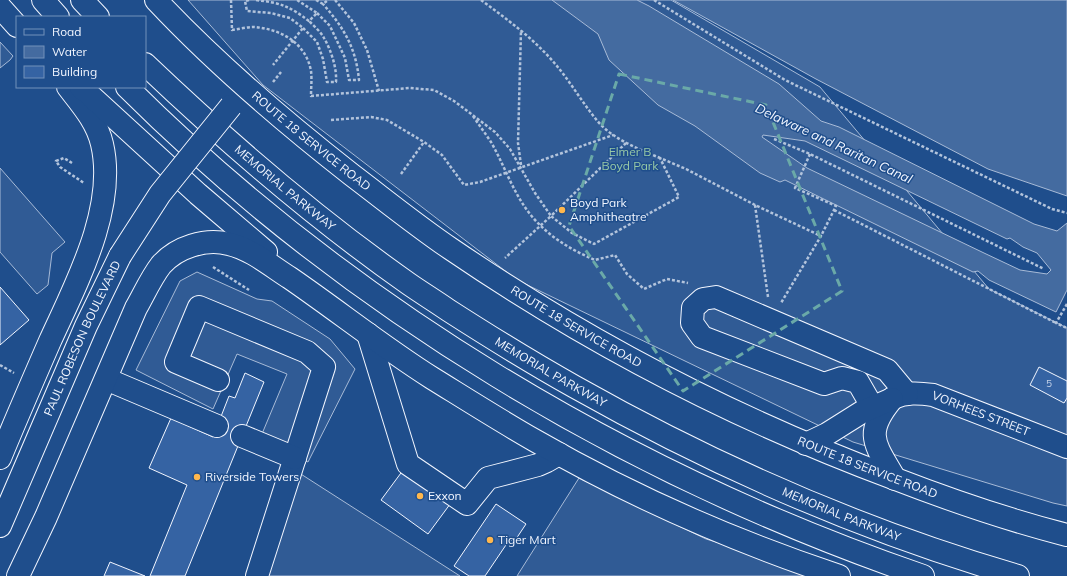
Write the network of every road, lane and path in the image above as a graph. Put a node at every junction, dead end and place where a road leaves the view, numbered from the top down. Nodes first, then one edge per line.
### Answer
1 (43, 0) edge
2 (82, 0) edge
3 (156, 0) edge
4 (231, 0) edge
5 (249, 0) edge
6 (256, 0) edge
7 (297, 0) edge
8 (316, 0) edge
9 (328, 0) edge
10 (335, 0) edge
11 (481, 0) edge
12 (654, 0) edge
13 (323, 4) junction
14 (0, 8) edge
15 (317, 13) junction
16 (57, 16) edge
17 (97, 16) edge
18 (309, 21) junction
19 (16, 25) edge
20 (303, 28) junction
21 (521, 30) junction
22 (294, 40) junction
23 (146, 65) edge
24 (273, 66) dead end
25 (281, 72) dead end
26 (269, 86) dead end
27 (69, 88) edge
28 (82, 88) edge
29 (128, 88) edge
30 (246, 88) junction
31 (378, 92) junction
32 (472, 114) junction
33 (331, 120) dead end
34 (613, 135) junction
35 (774, 139) dead end
36 (424, 142) junction
37 (626, 143) junction
38 (810, 154) junction
39 (660, 158) junction
40 (72, 163) dead end
41 (521, 167) junction
42 (505, 173) junction
43 (401, 174) dead end
44 (80, 181) dead end
45 (755, 205) junction
46 (834, 210) junction
47 (1067, 213) edge
48 (551, 216) junction
49 (540, 226) junction
50 (821, 236) junction
51 (505, 258) dead end
52 (213, 267) dead end
53 (1044, 269) dead end
54 (635, 282) dead end
55 (249, 290) dead end
56 (310, 292) junction
57 (768, 297) dead end
58 (1067, 304) edge
59 (778, 308) dead end
60 (1056, 323) junction
61 (1067, 328) edge
62 (368, 334) junction
63 (849, 354) junction
64 (842, 378) junction
65 (106, 379) junction
66 (218, 380) dead end
67 (900, 396) junction
68 (873, 408) junction
69 (217, 426) dead end
70 (242, 436) dead end
71 (806, 444) junction
72 (1067, 447) edge
73 (559, 454) junction
74 (0, 458) edge
75 (295, 458) junction
76 (895, 479) junction
77 (0, 526) edge
78 (1067, 535) edge
79 (18, 576) edge
80 (257, 576) edge
81 (839, 576) edge
82 (923, 576) edge
83 (1018, 576) edge

1 - 16 main road
2 - 17 main road
3 - 30 main road, ROUTE 18 SERVICE ROAD
4 - 22 path
5 - 20 path
6 - 18 path
7 - 15 path
8 - 13 path
9 - 13 path
10 - 31 path
11 - 21 path
12 - 47 path
13 - 15 path
14 - 19 main road
15 - 18 path
18 - 20 path
20 - 22 path
21 - 34 path
21 - 41 path
22 - 24 path
22 - 31 path
23 - 83 main road, MEMORIAL PARKWAY
25 - 26 path
27 - 74 main road
28 - 56 main road
29 - 82 main road
30 - 71 main road, ROUTE 18 SERVICE ROAD
30 - 77 main road, PAUL ROBESON BOULEVARD, bridge
31 - 32 path
32 - 41 path
32 - 42 path
33 - 36 path
34 - 37 path
34 - 41 path
35 - 38 path
36 - 42 path
36 - 43 path
37 - 39 path
37 - 48 path
38 - 46 path
38 - 53 path
39 - 45 path
39 - 48 path
40 - 44 path
41 - 42 path
41 - 48 path
42 - 49 path
45 - 50 path
45 - 57 path
46 - 50 path
46 - 60 path
48 - 49 path
49 - 51 path
49 - 54 path
50 - 59 path
52 - 55 path
56 - 62 main road
56 - 65 main road
58 - 60 path
60 - 61 path
62 - 73 main road
62 - 73 main road
63 - 64 main road
63 - 64 main road
63 - 67 main road
64 - 68 main road
65 - 69 main road
65 - 79 main road
66 - 75 main road
67 - 68 main road
67 - 72 main road, VORHEES STREET
67 - 76 main road
68 - 71 main road
70 - 75 main road
71 - 76 main road, ROUTE 18 SERVICE ROAD
73 - 81 main road
75 - 80 main road
76 - 78 main road, ROUTE 18 SERVICE ROAD

